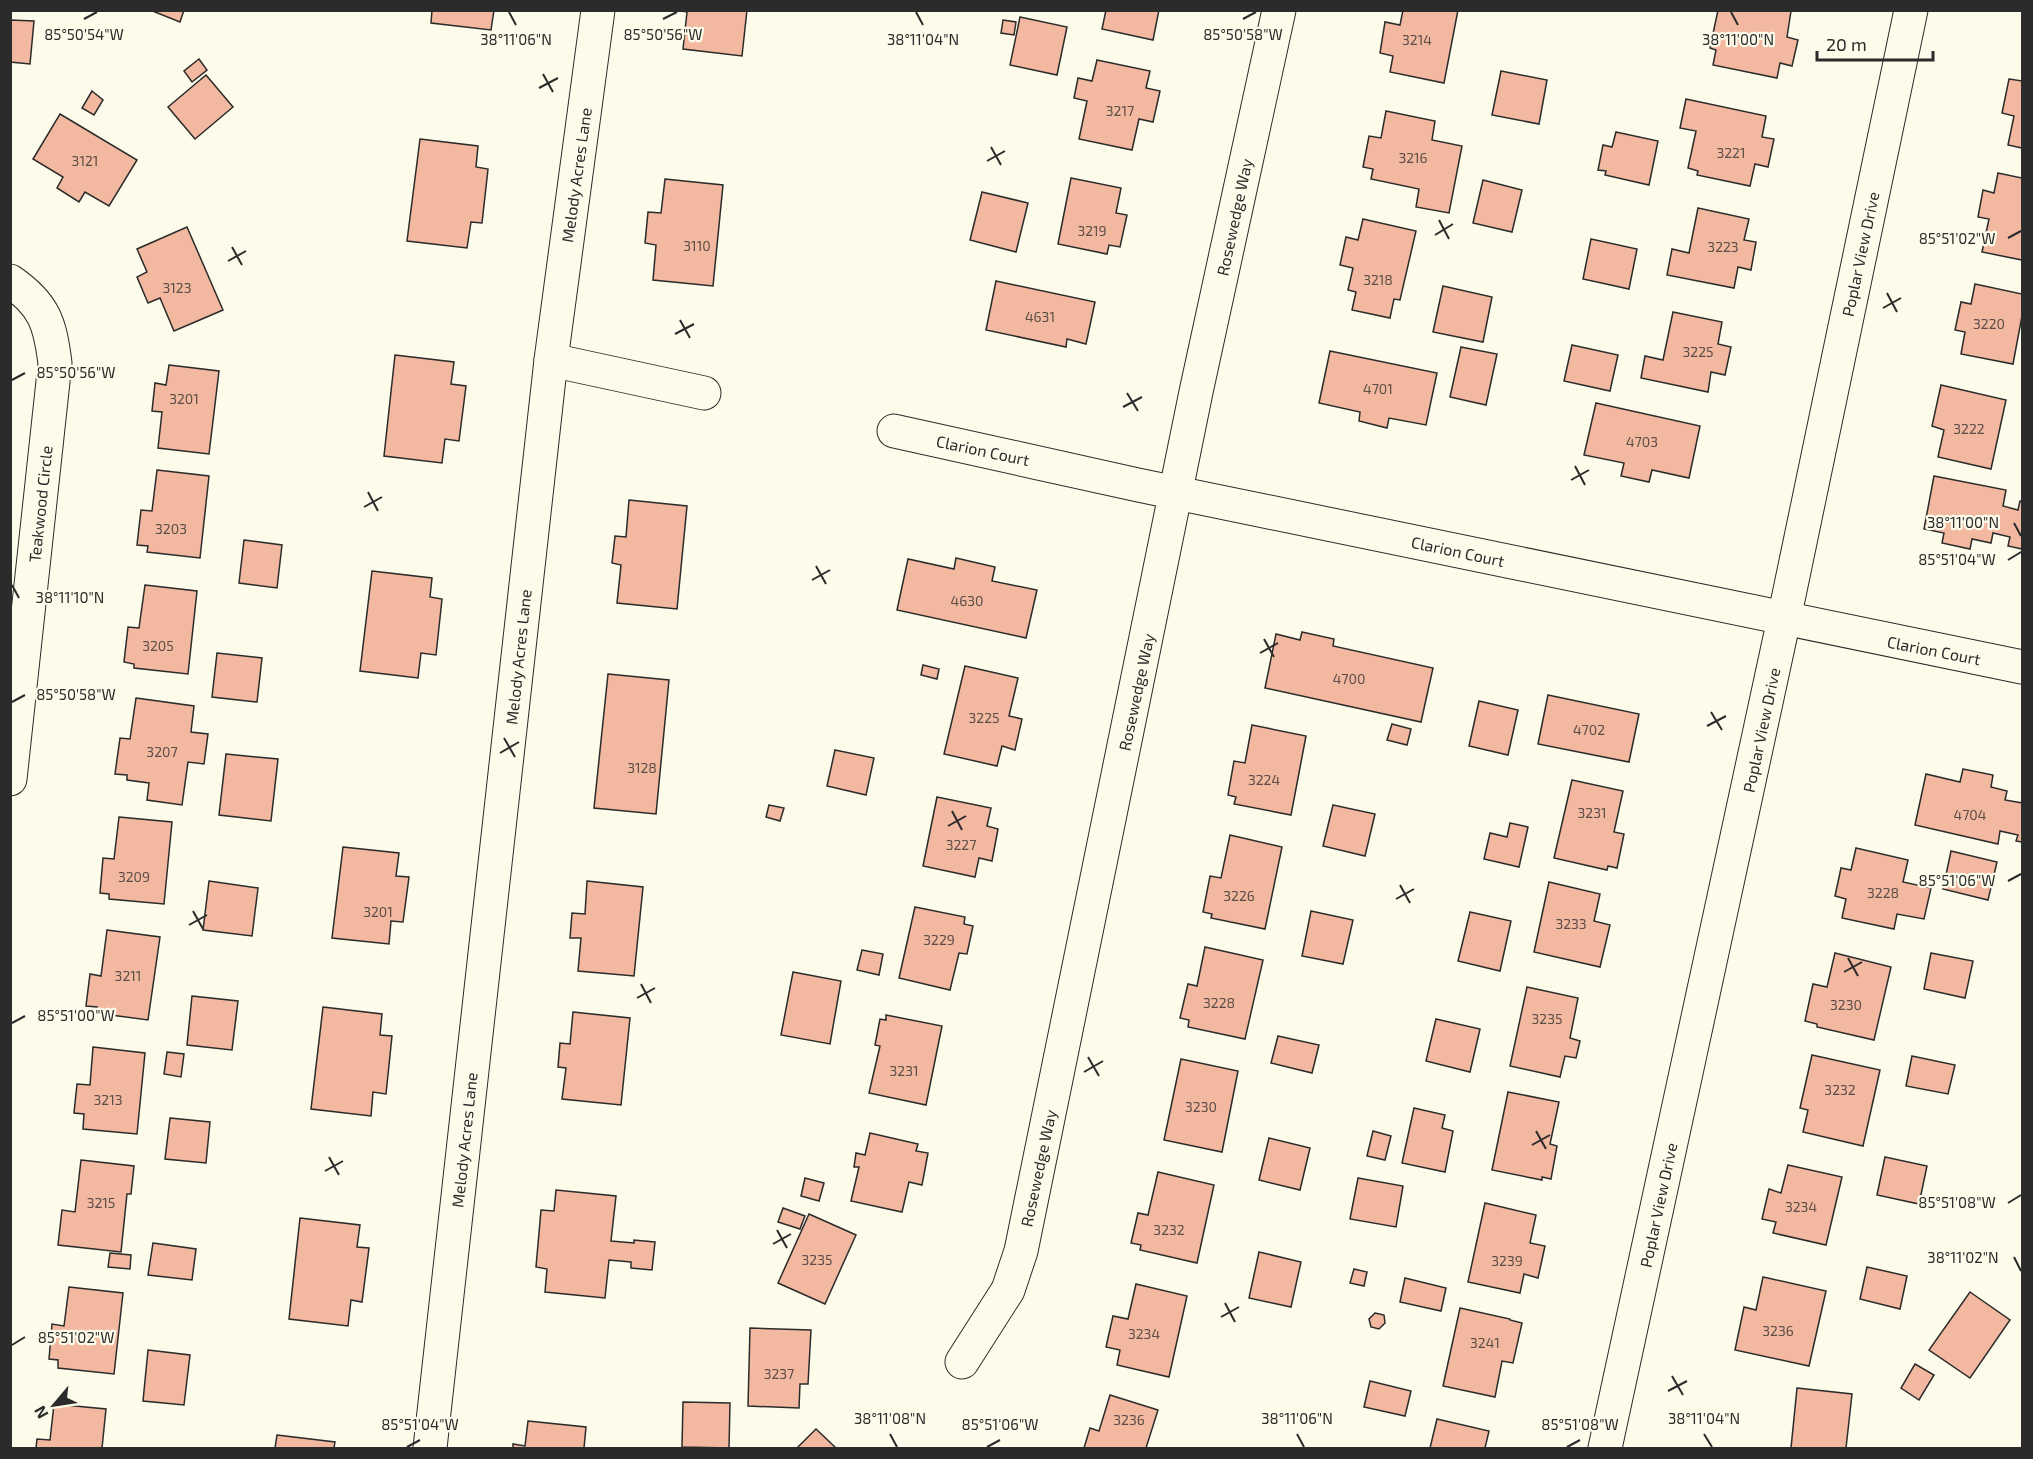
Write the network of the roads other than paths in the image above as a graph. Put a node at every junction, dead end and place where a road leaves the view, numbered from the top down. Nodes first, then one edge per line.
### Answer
1 (598, 10) edge
2 (1279, 10) edge
3 (1911, 10) edge
4 (10, 281) edge
5 (551, 360) junction
6 (704, 393) dead end
7 (894, 431) dead end
8 (1177, 491) junction
9 (1785, 619) junction
10 (2022, 668) edge
11 (10, 779) edge
12 (962, 1362) dead end
13 (430, 1449) edge
14 (1605, 1449) edge

1 - 5 street, Melody Acres Lane
2 - 8 street, Rosewedge Way
3 - 9 street, Poplar View Drive
4 - 11 street, Teakwood Circle
5 - 6 street
5 - 13 street, Melody Acres Lane
7 - 8 street, Clarion Court
8 - 9 street, Clarion Court
8 - 12 street, Rosewedge Way
9 - 10 street, Clarion Court
9 - 14 street, Poplar View Drive

